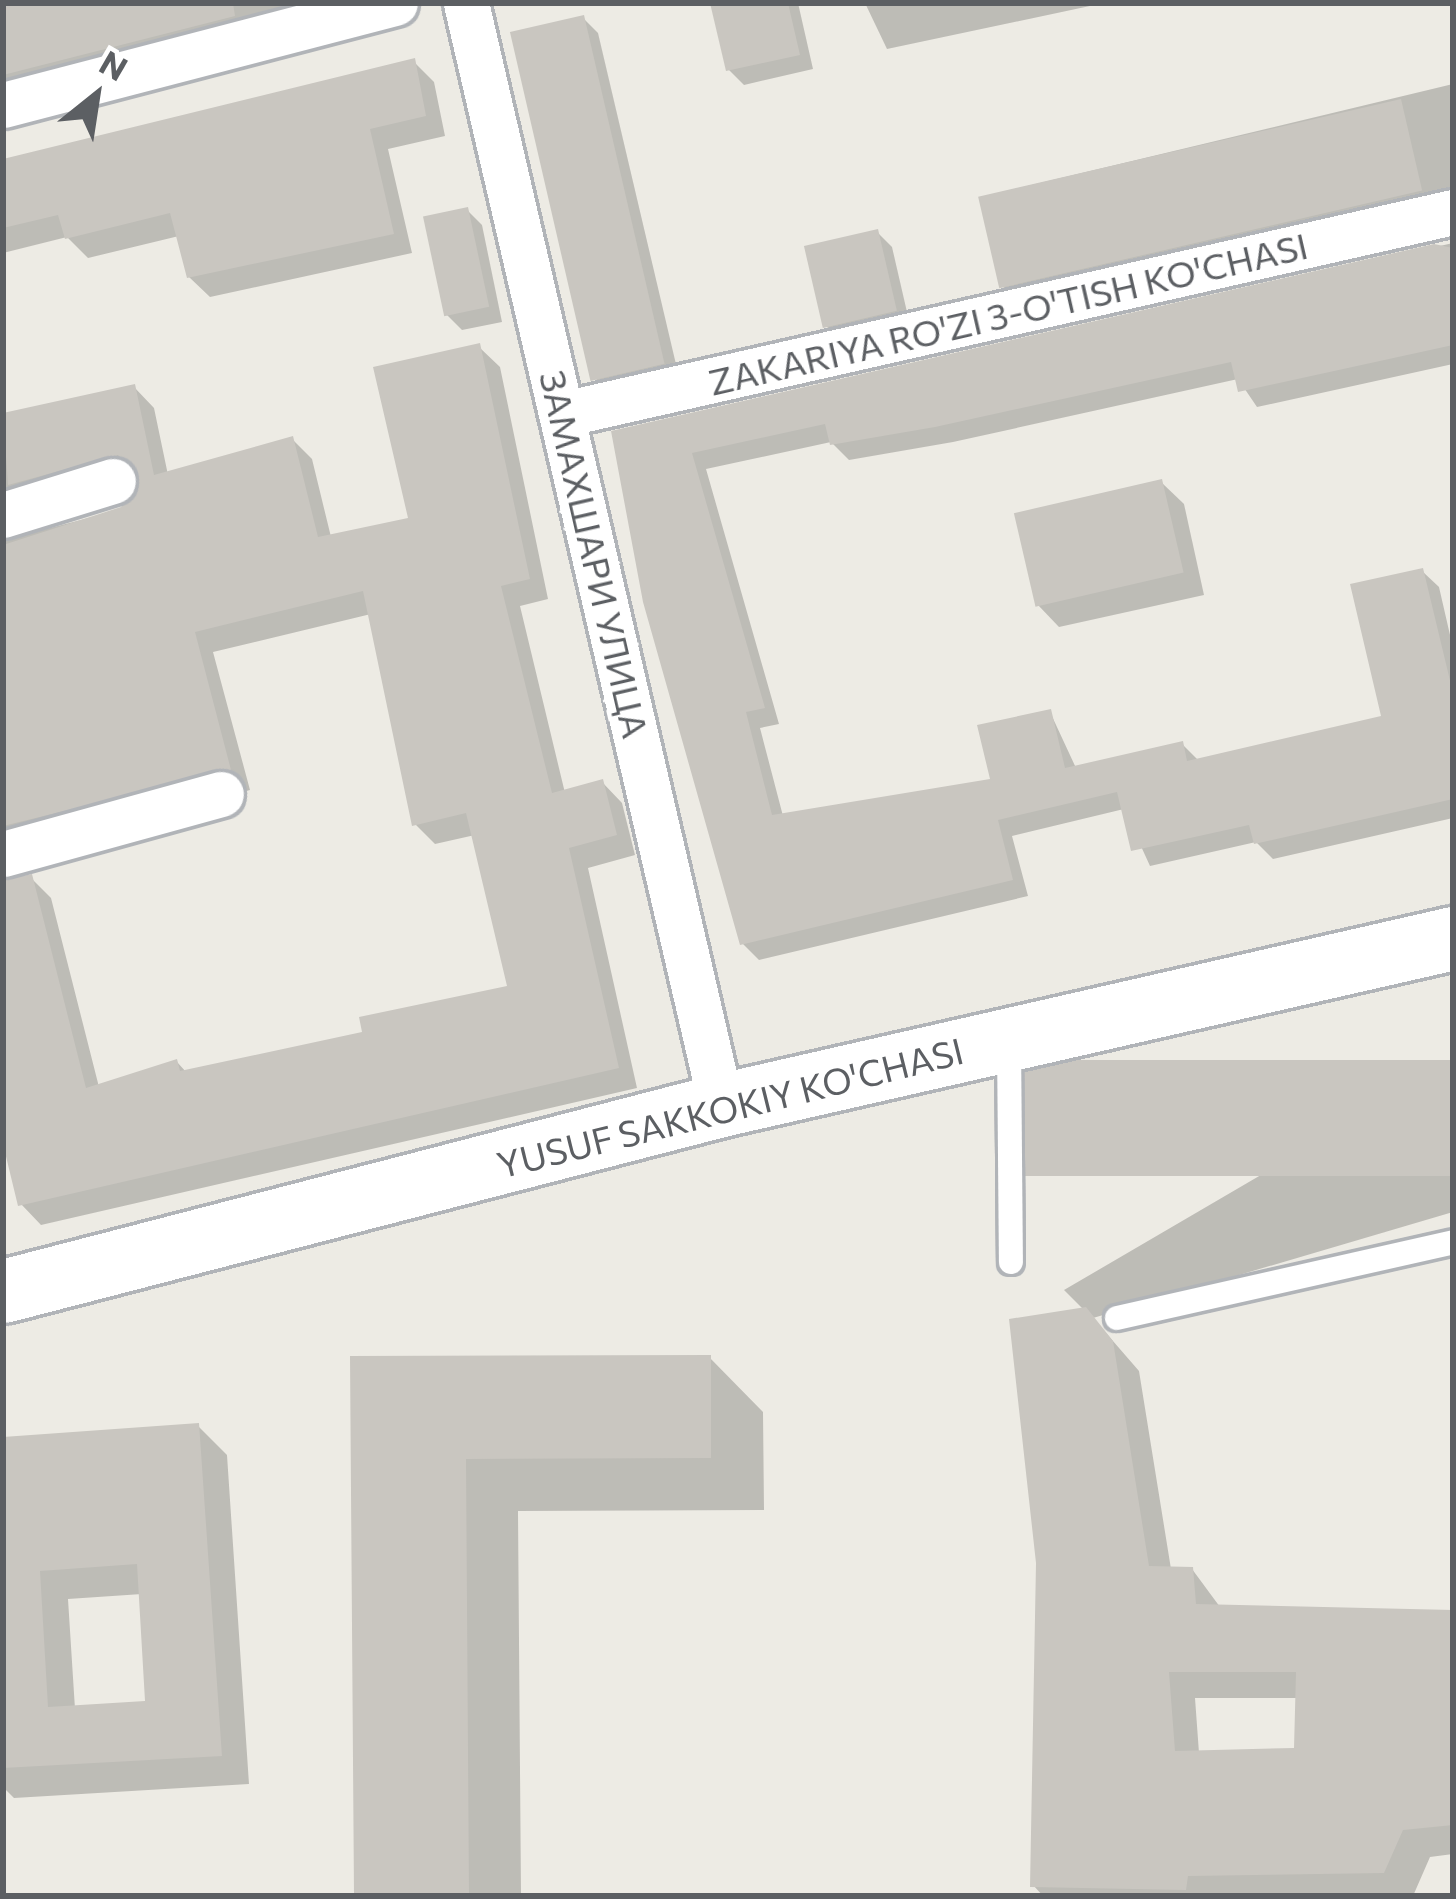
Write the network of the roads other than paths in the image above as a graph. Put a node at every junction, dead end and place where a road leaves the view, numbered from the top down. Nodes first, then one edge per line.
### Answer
1 (394, 3) edge
2 (466, 3) edge
3 (3, 105) edge
4 (1453, 212) edge
5 (563, 414) junction
6 (113, 481) dead end
7 (3, 515) edge
8 (220, 794) dead end
9 (3, 854) edge
10 (1453, 938) edge
11 (1009, 1040) junction
12 (721, 1105) junction
13 (1453, 1242) edge
14 (1011, 1262) dead end
15 (5, 1281) edge
16 (1118, 1318) dead end

1 - 3 street
2 - 5 street, ЗАМАХШАРИ УЛИЦА
4 - 5 street, ZAKARIYA RO'ZI 3-O'TISH KO'CHASI
5 - 12 street, ЗАМАХШАРИ УЛИЦА
6 - 7 street
8 - 9 street
10 - 11 main road, YUSUF SAKKOKIY KO'CHASI
11 - 12 main road, YUSUF SAKKOKIY KO'CHASI
11 - 14 lane
12 - 15 main road, YUSUF SAKKOKIY KO'CHASI
13 - 16 lane

